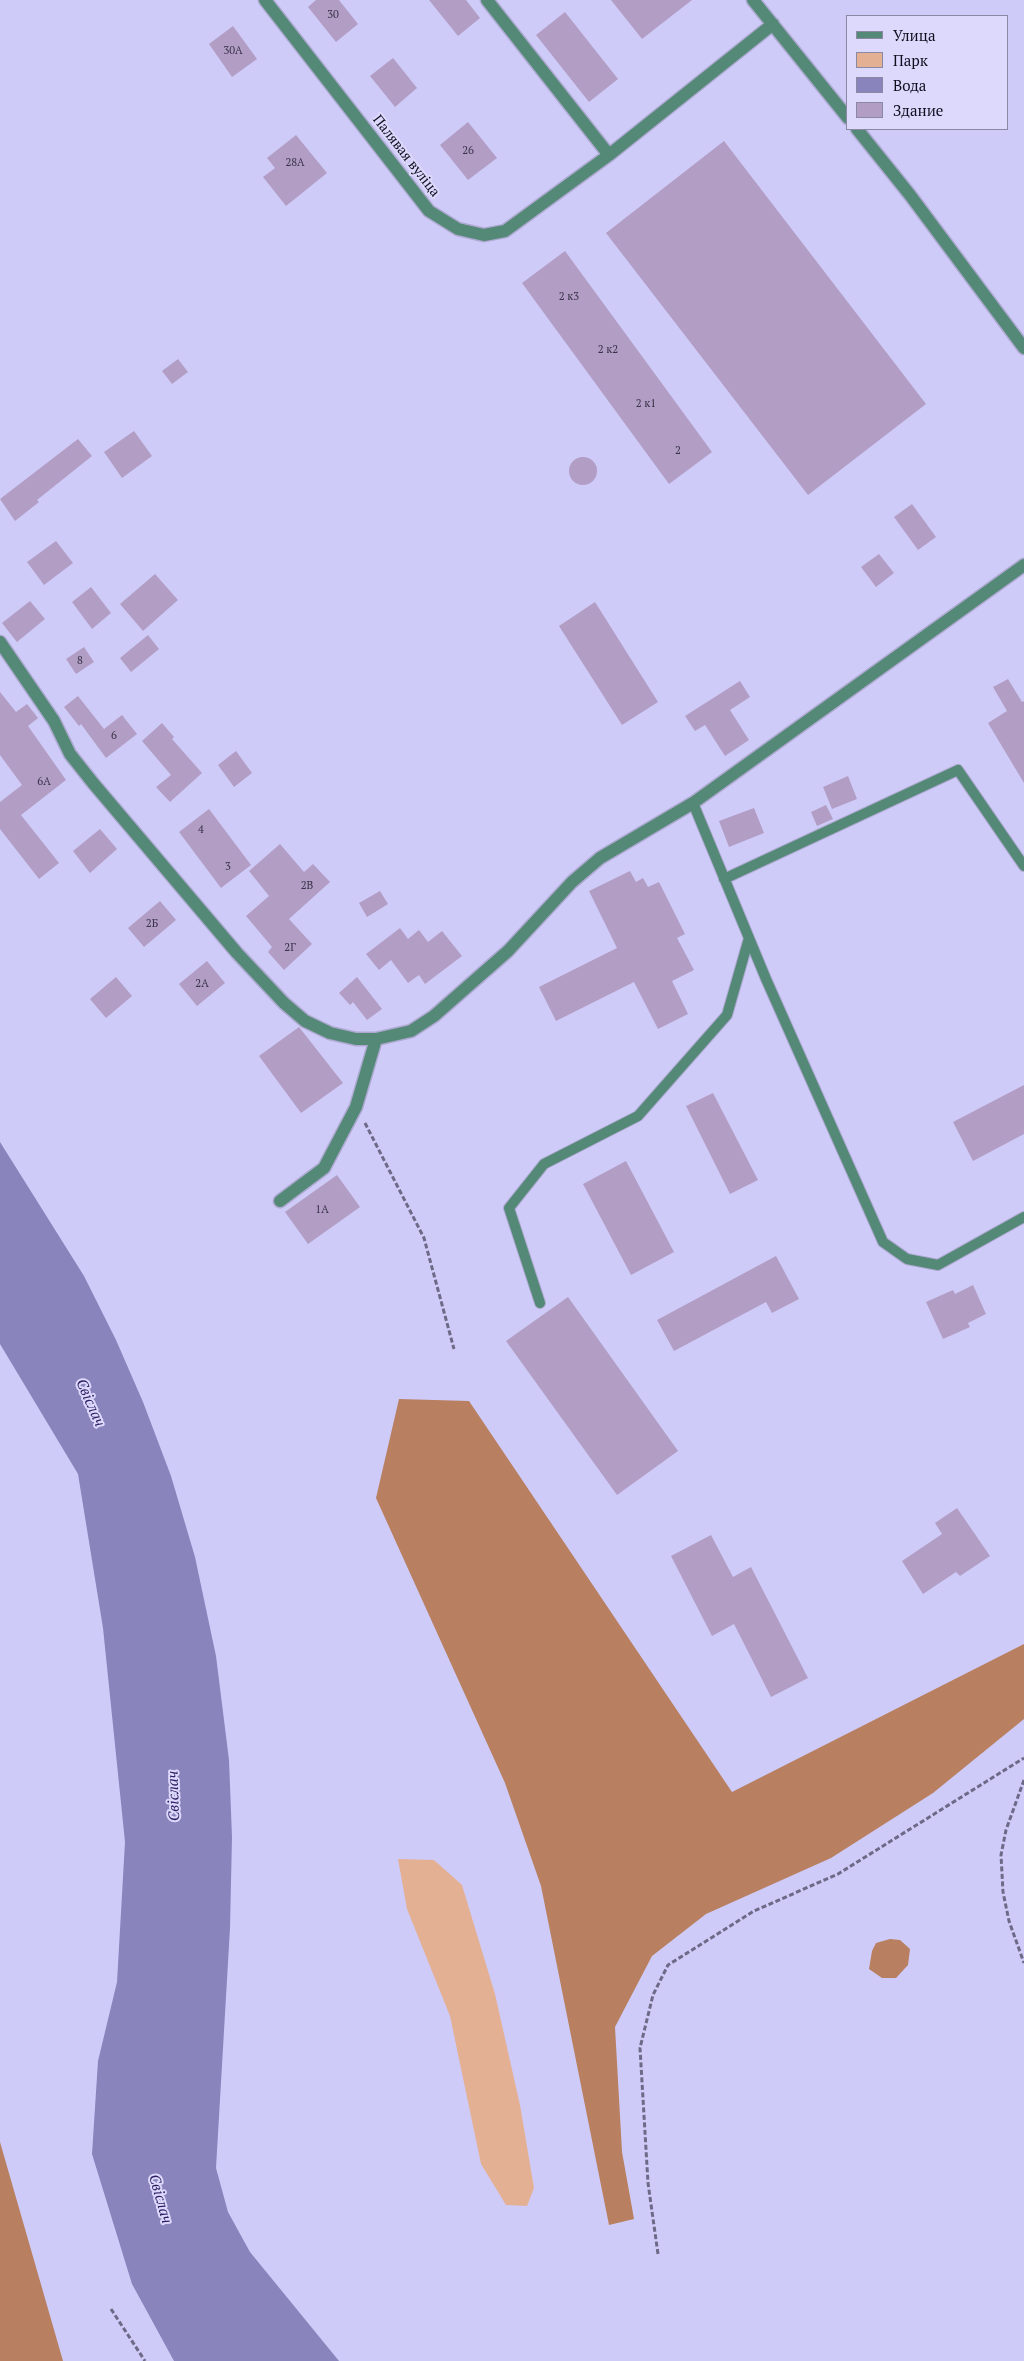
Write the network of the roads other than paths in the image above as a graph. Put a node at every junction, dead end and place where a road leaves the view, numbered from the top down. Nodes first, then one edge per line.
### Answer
1 (265, 0) edge
2 (487, 0) edge
3 (754, 0) edge
4 (773, 24) junction
5 (846, 115) edge
6 (857, 130) edge
7 (609, 154) junction
8 (1024, 348) edge
9 (1024, 565) edge
10 (0, 642) edge
11 (693, 803) junction
12 (1024, 866) edge
13 (724, 879) junction
14 (749, 938) junction
15 (376, 1039) junction
16 (280, 1201) dead end
17 (1024, 1217) edge
18 (540, 1303) dead end

1 - 7 street, Палявая вуліца
2 - 7 street
3 - 4 street
4 - 5 street
4 - 7 street, Палявая вуліца
6 - 8 street
9 - 11 street
10 - 15 street
11 - 13 lane
11 - 15 street
12 - 13 lane
13 - 14 lane
14 - 17 lane
14 - 18 lane
15 - 16 street

